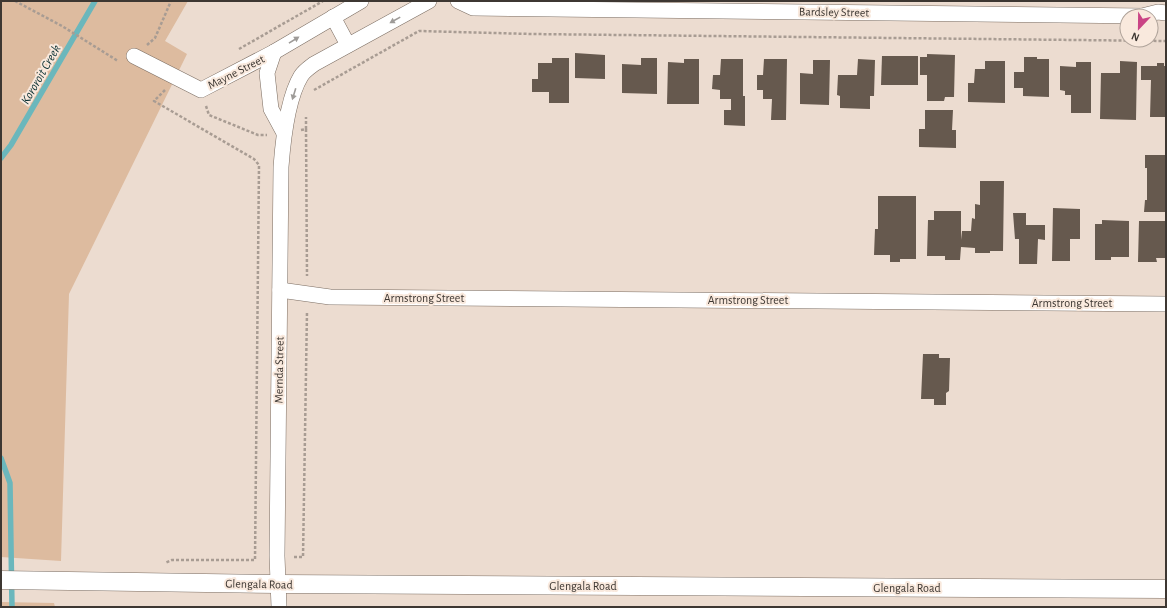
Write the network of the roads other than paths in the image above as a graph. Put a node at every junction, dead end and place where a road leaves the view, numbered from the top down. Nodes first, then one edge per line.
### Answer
1 (361, 1) edge
2 (429, 1) edge
3 (458, 1) edge
4 (523, 5) edge
5 (1119, 16) edge
6 (332, 18) junction
7 (348, 45) junction
8 (274, 52) junction
9 (134, 56) dead end
10 (284, 133) junction
11 (280, 297) junction
12 (1166, 304) edge
13 (1, 580) edge
14 (280, 584) junction
15 (1166, 589) edge
16 (279, 607) edge

1 - 6 street, Mayne Street
2 -> 7 street
3 - 4 street, Bardsley Street
4 - 5 street, Bardsley Street
6 - 7 street
8 -> 6 street, Mayne Street
7 -> 10 street
8 - 9 street, Mayne Street
8 - 10 street, Mayne Street
10 - 11 street, Mernda Street
11 - 12 street, Armstrong Street
11 - 14 street, Mernda Street
13 - 14 street, Glengala Road
14 - 15 street, Glengala Road
14 - 16 street, Mernda Street

